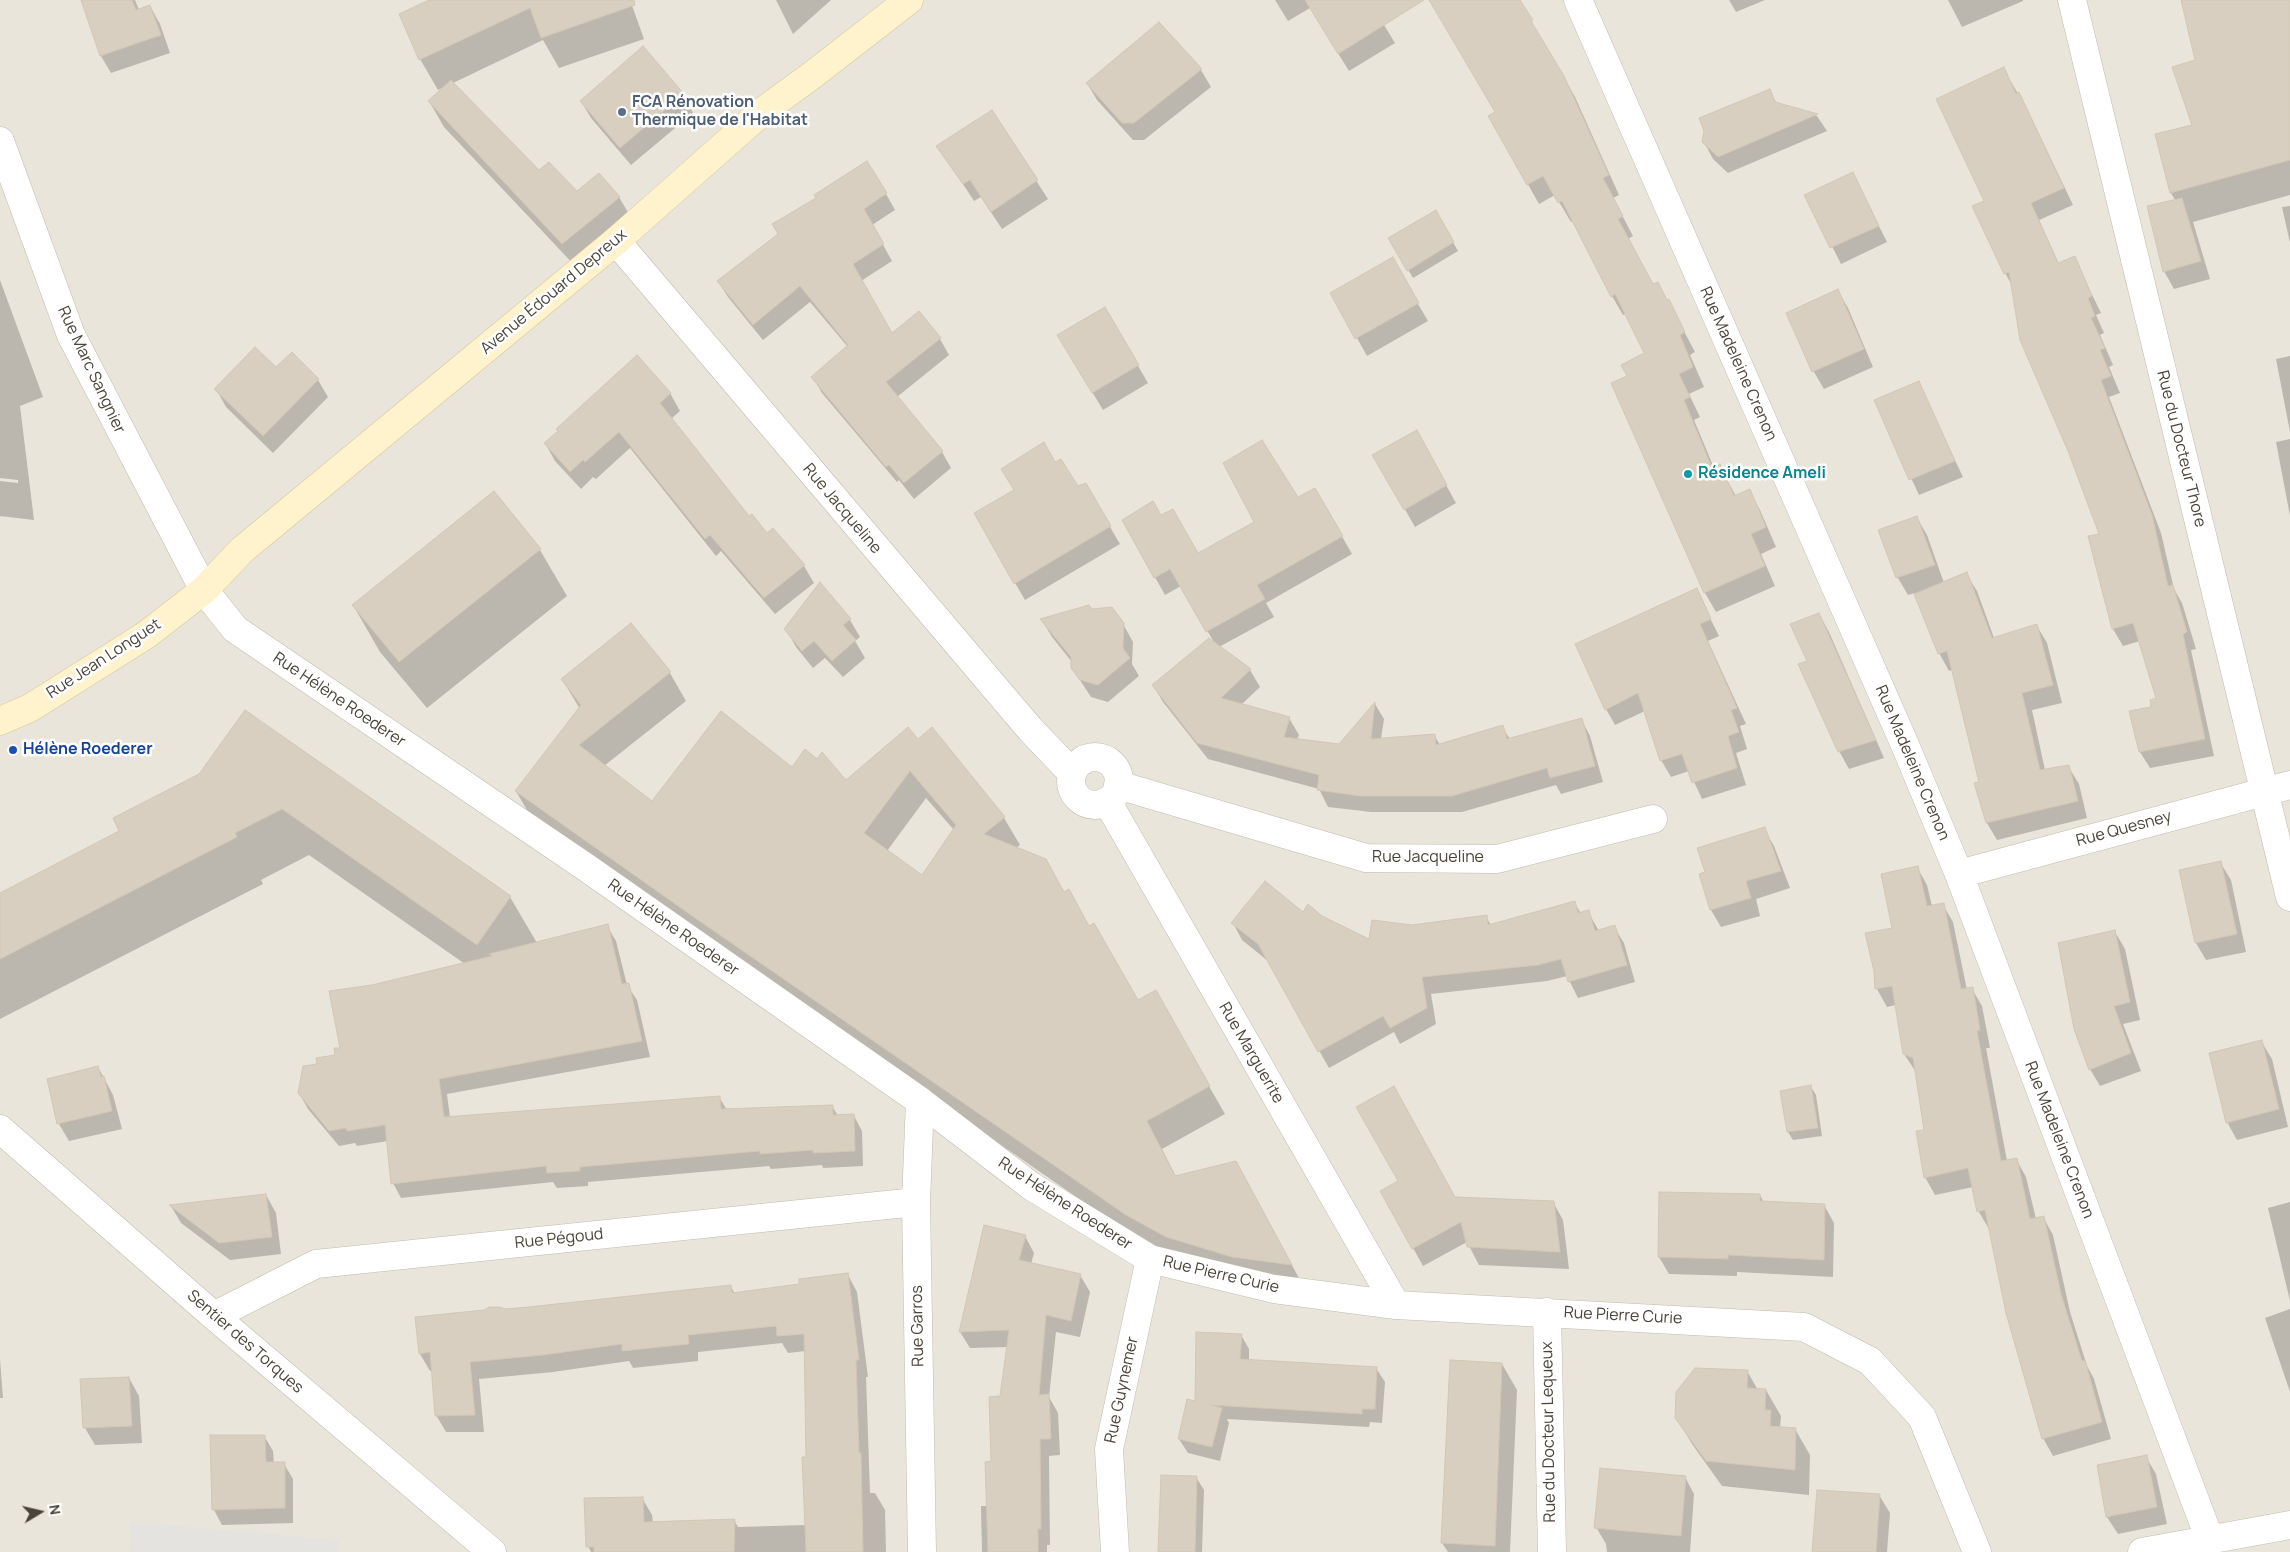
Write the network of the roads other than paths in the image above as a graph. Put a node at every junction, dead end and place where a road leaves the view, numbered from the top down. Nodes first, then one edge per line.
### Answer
1 (910, 0) edge
2 (1578, 0) edge
3 (2072, 0) edge
4 (0, 142) edge
5 (616, 241) junction
6 (204, 590) junction
7 (0, 721) edge
8 (1072, 773) junction
9 (2277, 788) edge
10 (1113, 793) junction
11 (1653, 819) dead end
12 (1959, 874) junction
13 (2290, 897) edge
14 (920, 1101) junction
15 (0, 1129) edge
16 (916, 1202) junction
17 (1150, 1259) junction
18 (1396, 1305) junction
19 (1547, 1312) junction
20 (214, 1316) junction
21 (2290, 1525) edge
22 (2210, 1540) junction
23 (492, 1552) edge
24 (922, 1552) edge
25 (1115, 1552) edge
26 (1552, 1552) edge
27 (1977, 1552) edge
28 (2142, 1552) edge

1 - 5 street, Avenue Édouard Depreux
2 - 12 street, Rue Madeleine Crenon
3 - 9 street, Rue du Docteur Thore
4 - 6 street, Rue Marc Sangnier
5 - 6 street, Avenue Édouard Depreux
5 - 8 street, Rue Jacqueline
6 - 7 street, Rue Jean Longuet
6 - 14 street, Rue Hélène Roederer
8 - 10 street
8 - 10 street
9 - 12 street, Rue Quesney
9 - 13 street, Rue du Docteur Thore
10 - 11 street, Rue Jacqueline
10 - 18 street, Rue Marguerite
12 - 22 street, Rue Madeleine Crenon
14 - 16 street, Rue Garros
14 - 17 street, Rue Hélène Roederer
15 - 20 street, Sentier des Torques
16 - 20 street, Rue Pégoud
16 - 24 street, Rue Garros
17 - 18 street, Rue Pierre Curie
17 - 25 street, Rue Guynemer
18 - 19 street, Rue Pierre Curie
19 - 26 street, Rue du Docteur Lequeux
19 - 27 street, Rue Pierre Curie
20 - 23 street, Sentier des Torques
21 - 22 street
22 - 28 street

